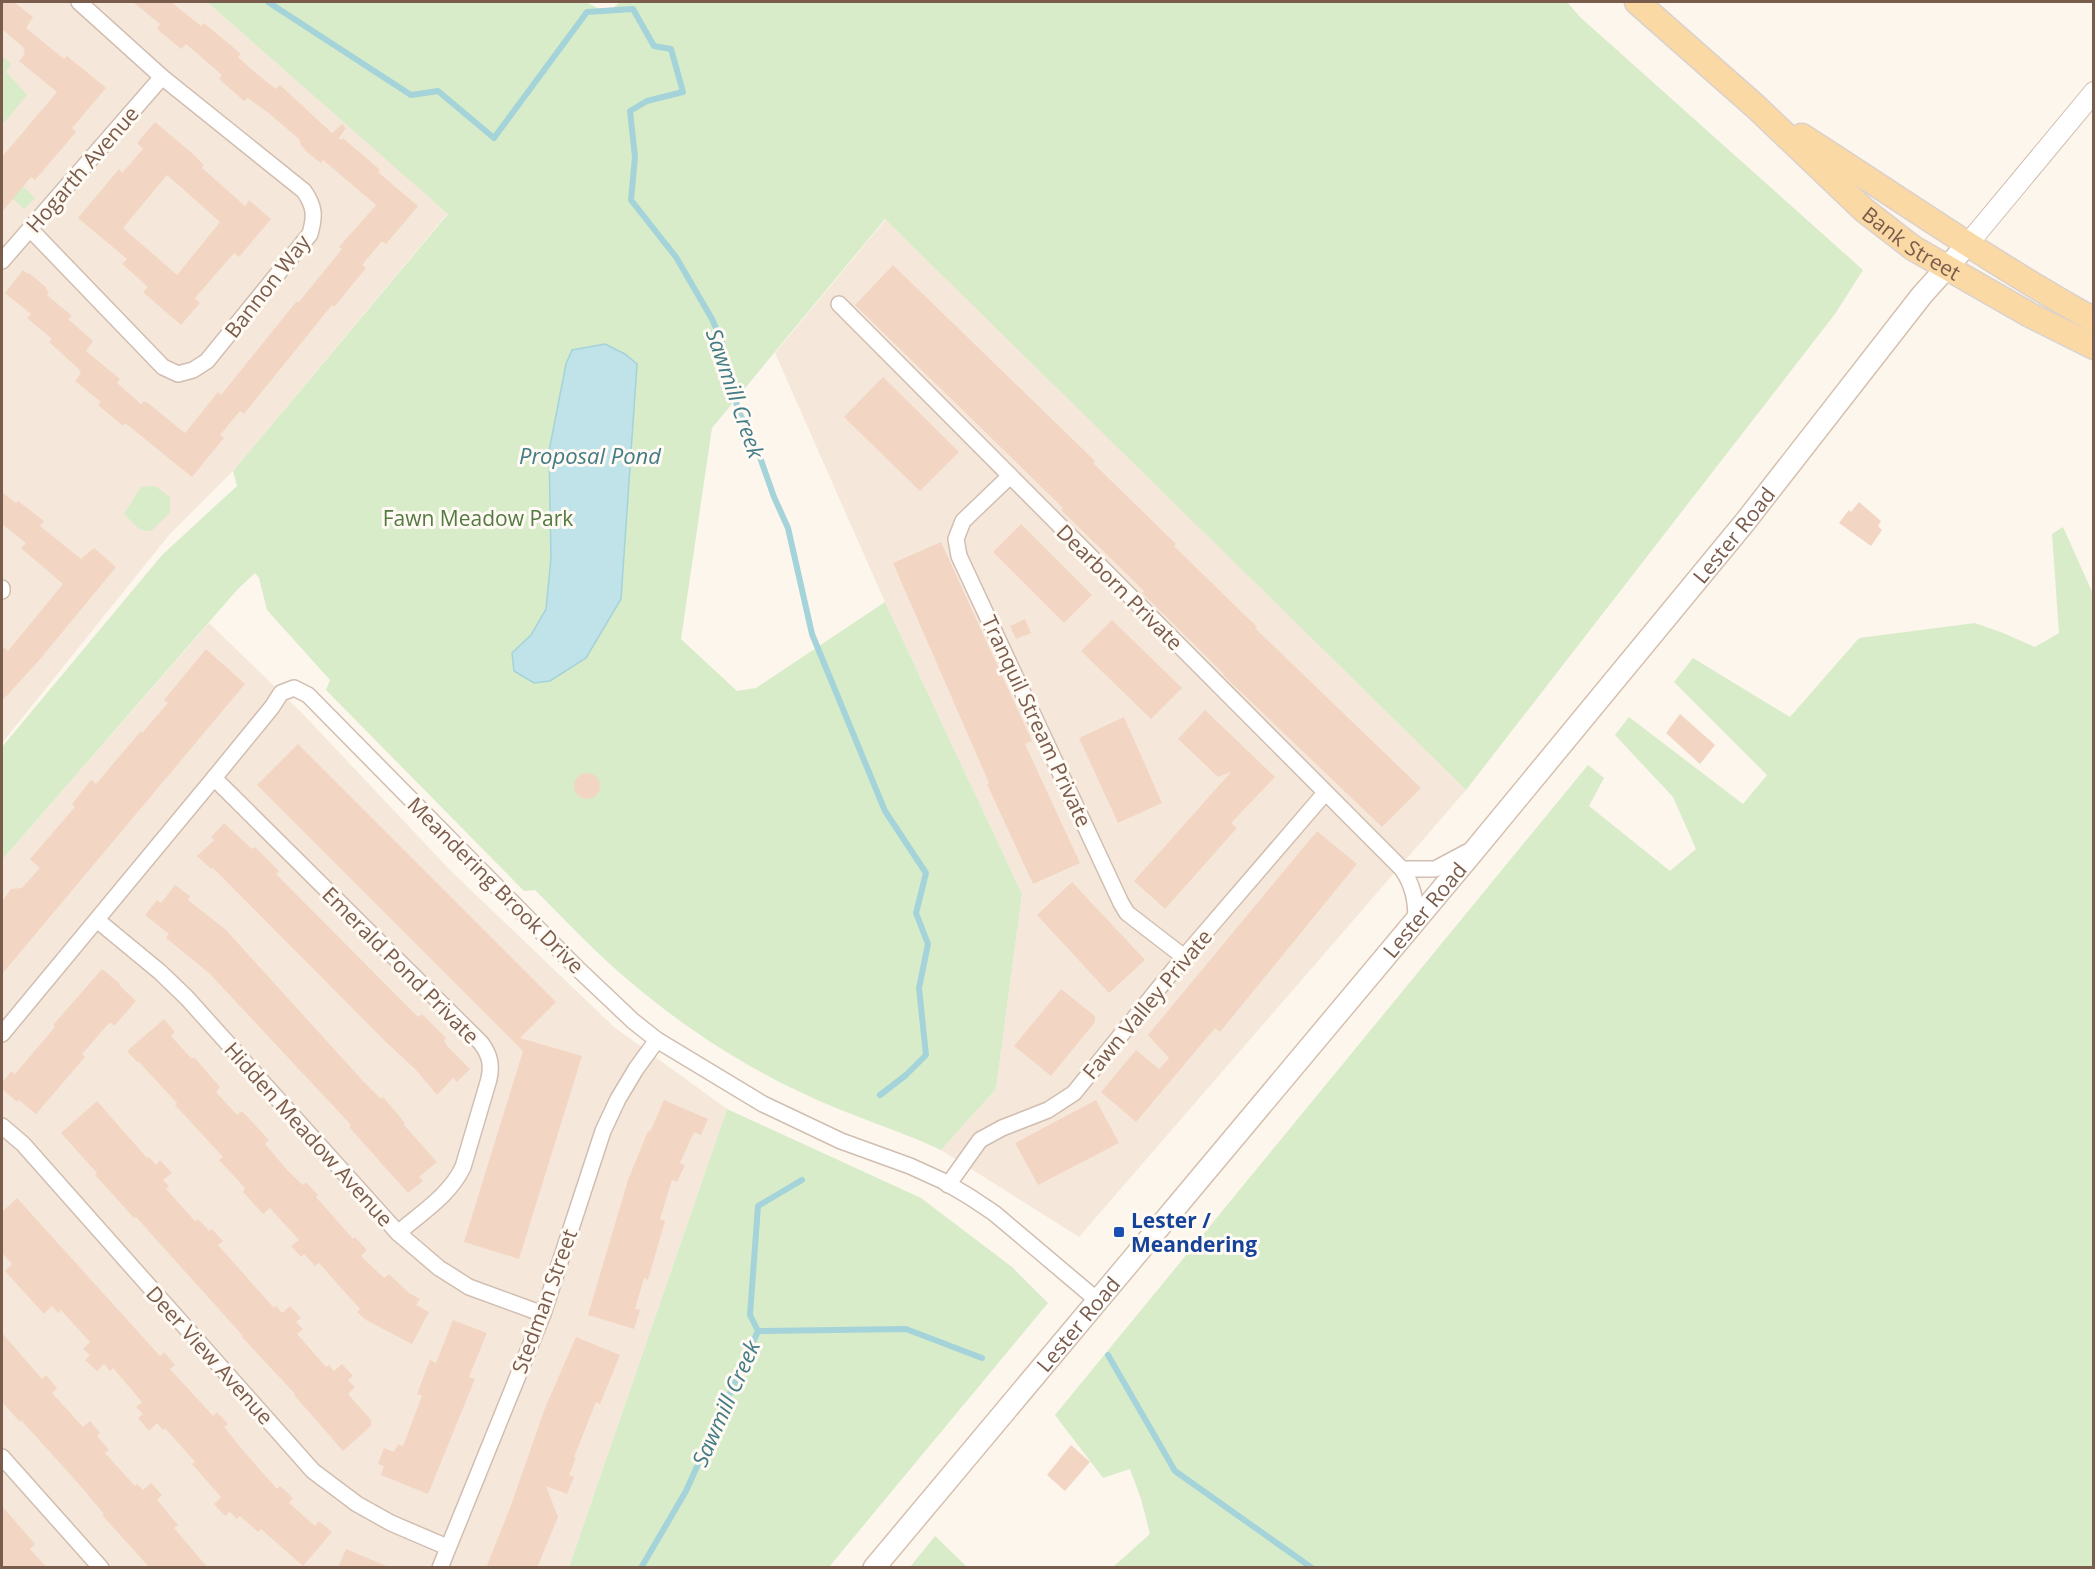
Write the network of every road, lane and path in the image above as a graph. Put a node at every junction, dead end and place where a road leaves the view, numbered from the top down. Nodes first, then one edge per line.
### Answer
1 (79, 2) edge
2 (1637, 2) edge
3 (162, 77) junction
4 (2094, 92) edge
5 (1755, 105) junction
6 (31, 230) junction
7 (1967, 245) junction
8 (2, 261) edge
9 (1945, 268) junction
10 (839, 303) dead end
11 (2094, 320) edge
12 (2094, 347) edge
13 (1010, 476) junction
14 (214, 778) junction
15 (1325, 793) junction
16 (1478, 846) junction
17 (1402, 869) junction
18 (97, 920) junction
19 (1416, 920) junction
20 (1184, 957) junction
21 (2, 1034) edge
22 (657, 1040) junction
23 (2, 1126) edge
24 (948, 1185) junction
25 (398, 1233) junction
26 (1097, 1300) junction
27 (543, 1314) junction
28 (2, 1457) edge
29 (447, 1547) junction
30 (100, 1568) edge
31 (440, 1568) edge
32 (874, 1568) edge

1 - 3 street, Bannon Way
2 - 5 main road, Bank Street
3 - 6 street, Hogarth Avenue
3 - 6 street, Bannon Way
4 - 7 street
5 - 7 main road, Bank Street
5 - 9 main road, Bank Street
6 - 8 street, Hogarth Avenue
7 - 9 main road, Lester Road
7 - 11 main road, Bank Street
9 - 12 main road, Bank Street
9 - 16 main road, Lester Road
10 - 13 street, Dearborn Private
13 - 15 street, Dearborn Private
13 - 20 street, Tranquil Stream Private
14 - 18 street, Meandering Brook Drive
14 - 22 street, Meandering Brook Drive
14 - 25 street, Emerald Pond Private
15 - 17 street, Dearborn Private
15 - 20 street, Fawn Valley Private
16 - 17 street
16 - 19 main road, Lester Road
17 - 19 street, Dearborn Private
18 - 21 street, Meandering Brook Drive
18 - 25 street, Hidden Meadow Avenue
19 - 26 main road, Lester Road
20 - 24 street, Fawn Valley Private
22 - 24 street, Meandering Brook Drive
22 - 27 street, Stedman Street
23 - 29 street, Deer View Avenue
24 - 26 street, Meandering Brook Drive
25 - 27 street, Hidden Meadow Avenue
26 - 32 main road, Lester Road
27 - 29 street, Stedman Street
28 - 30 street
29 - 31 street, Stedman Street

